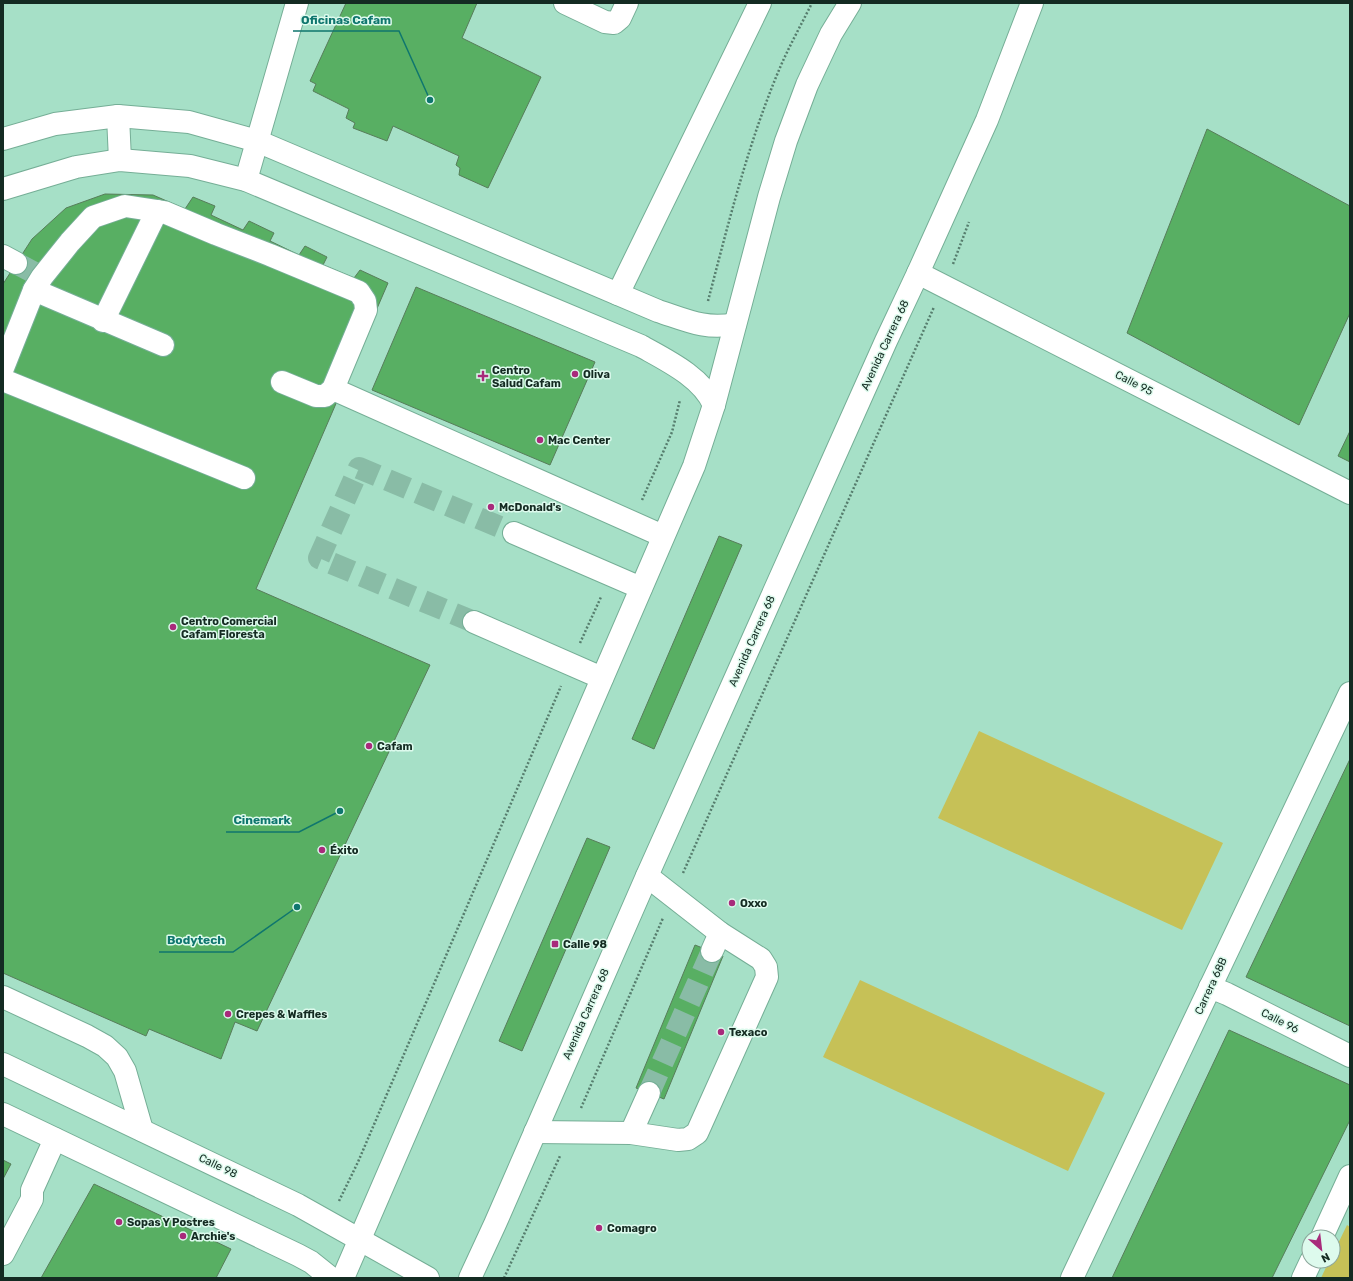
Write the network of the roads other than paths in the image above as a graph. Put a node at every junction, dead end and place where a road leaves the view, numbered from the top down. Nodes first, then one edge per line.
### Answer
1 (297, 3) edge
2 (627, 3) edge
3 (760, 3) edge
4 (850, 3) edge
5 (1032, 3) edge
6 (570, 4) edge
7 (118, 116) junction
8 (3, 139) edge
9 (257, 141) junction
10 (120, 160) junction
11 (246, 180) junction
12 (3, 189) edge
13 (157, 211) junction
14 (918, 273) junction
15 (38, 283) junction
16 (618, 294) junction
17 (103, 320) junction
18 (735, 324) junction
19 (163, 345) dead end
20 (3, 368) edge
21 (3, 380) edge
22 (282, 382) dead end
23 (332, 389) junction
24 (714, 405) junction
25 (244, 478) dead end
26 (1350, 493) edge
27 (514, 533) tunnel mouth
28 (663, 536) junction
29 (641, 588) junction
30 (474, 622) tunnel mouth
31 (602, 678) junction
32 (1350, 693) edge
33 (647, 876) junction
34 (1210, 987) junction
35 (3, 997) edge
36 (1350, 1056) edge
37 (3, 1064) edge
38 (649, 1093) tunnel mouth
39 (3, 1114) edge
40 (142, 1130) junction
41 (535, 1132) junction
42 (631, 1133) junction
43 (60, 1141) junction
44 (1350, 1176) edge
45 (1326, 1229) edge
46 (360, 1239) junction
47 (3, 1254) edge
48 (331, 1278) edge
49 (342, 1278) edge
50 (428, 1278) edge
51 (470, 1278) edge
52 (1072, 1278) edge

1 - 9 main road
2 - 6 main road
3 - 16 main road
4 - 18 main road
5 - 14 main road, Avenida Carrera 68
7 - 8 main road
7 - 9 main road
7 - 10 main road
9 - 11 main road
9 - 16 main road
10 - 11 main road
10 - 12 main road
11 - 24 main road
13 - 15 main road
13 - 17 main road
13 - 23 main road
14 - 26 main road, Calle 95
14 - 33 main road, Avenida Carrera 68
15 - 17 main road
15 - 20 main road
16 - 18 main road
17 - 19 main road
18 - 24 main road
21 - 25 main road
22 - 23 main road
23 - 28 main road
24 - 28 main road
27 - 29 main road
28 - 29 main road
29 - 31 main road
30 - 31 main road
31 - 46 main road
32 - 34 main road, Carrera 68B
33 - 41 main road, Avenida Carrera 68
33 - 42 main road
34 - 36 main road, Calle 96
34 - 52 main road, Carrera 68B
35 - 40 main road
37 - 40 main road, Calle 98
38 - 42 main road
39 - 43 main road
40 - 46 main road, Calle 98
41 - 42 main road
41 - 51 main road, Avenida Carrera 68
43 - 47 main road
43 - 48 main road
44 - 45 main road
46 - 49 main road
46 - 50 main road, Calle 98

